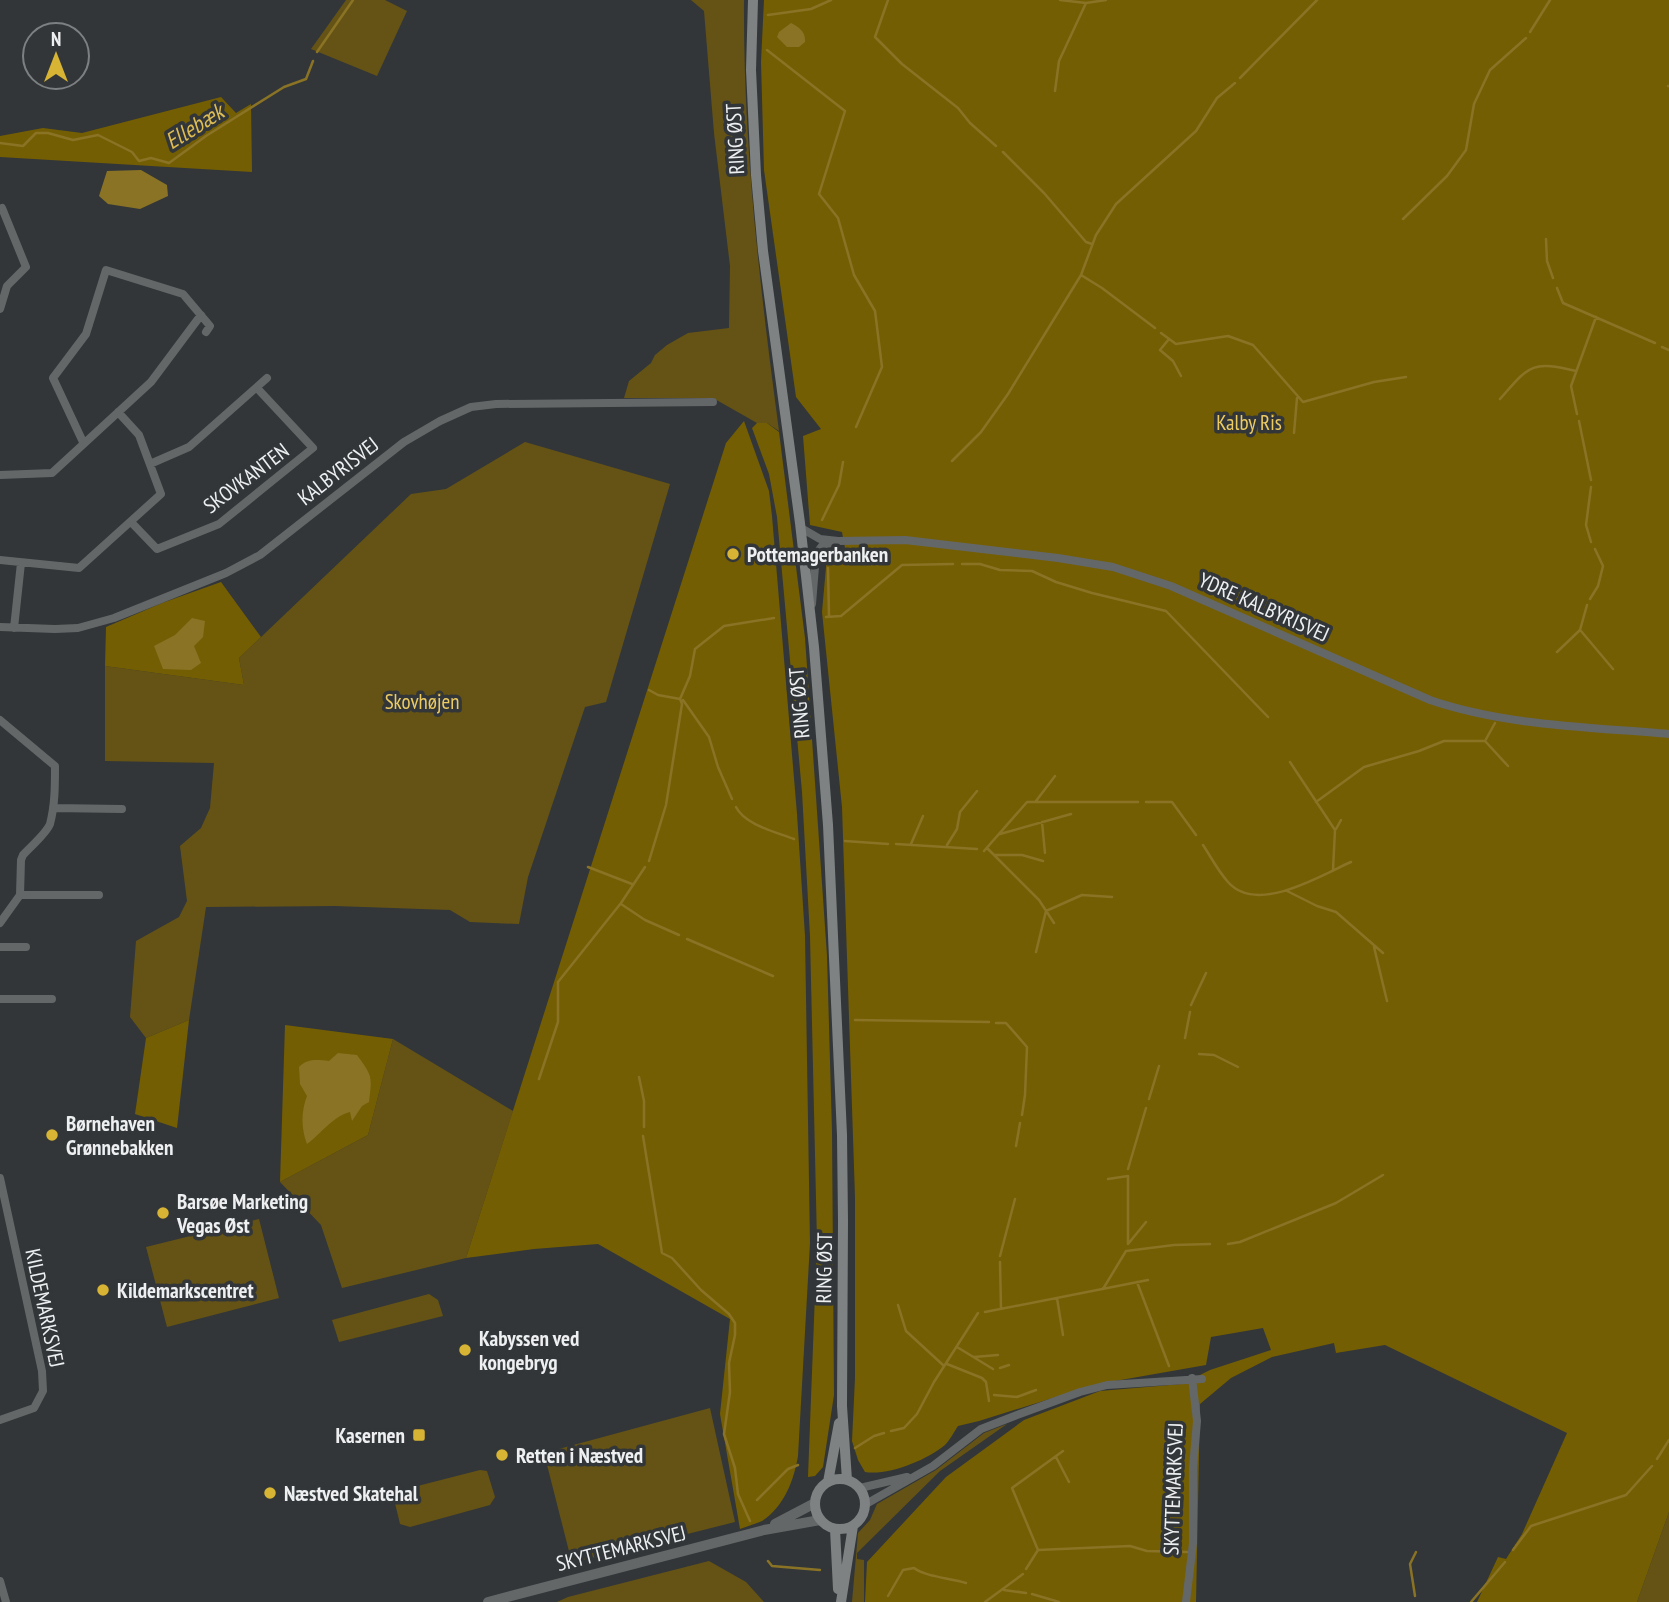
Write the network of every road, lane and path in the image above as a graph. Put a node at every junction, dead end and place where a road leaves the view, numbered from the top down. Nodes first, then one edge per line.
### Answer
1 (753, 0) edge
2 (0, 209) edge
3 (0, 309) edge
4 (201, 315) junction
5 (206, 332) dead end
6 (267, 378) dead end
7 (257, 388) junction
8 (713, 402) dead end
9 (118, 412) junction
10 (83, 442) junction
11 (150, 464) junction
12 (0, 475) edge
13 (131, 522) junction
14 (801, 528) junction
15 (838, 541) junction
16 (0, 560) edge
17 (21, 563) junction
18 (810, 615) junction
19 (0, 627) edge
20 (14, 628) junction
21 (0, 720) edge
22 (1669, 734) edge
23 (53, 808) junction
24 (122, 809) dead end
25 (20, 895) junction
26 (99, 895) dead end
27 (0, 923) edge
28 (0, 947) edge
29 (26, 947) dead end
30 (0, 999) edge
31 (52, 999) dead end
32 (0, 1178) edge
33 (842, 1406) junction
34 (0, 1420) edge
35 (916, 1475) junction
36 (847, 1480) junction
37 (828, 1482) junction
38 (860, 1488) junction
39 (815, 1503) junction
40 (866, 1504) junction
41 (820, 1520) junction
42 (853, 1526) junction
43 (835, 1529) junction
44 (764, 1530) junction
45 (0, 1581) edge
46 (6, 1602) edge
47 (488, 1602) edge
48 (840, 1602) edge
49 (1186, 1602) edge

1 - 14 main road, RING ØST
2 - 3 street
4 - 5 street
4 - 9 street
4 - 10 street
6 - 7 street
7 - 11 street
7 - 13 street, SKOVKANTEN
8 - 20 street, KALBYRISVEJ
9 - 10 street
9 - 11 street
10 - 12 street
11 - 13 street
13 - 17 street
14 - 15 street, YDRE KALBYRISVEJ
14 - 18 main road, RING ØST
15 - 18 street
15 - 22 street, YDRE KALBYRISVEJ
16 - 17 street
17 - 20 street
18 - 33 main road, RING ØST
19 - 20 street, KALBYRISVEJ
21 - 23 street
23 - 24 street
23 - 25 street
25 - 26 street
25 - 27 street
28 - 29 street
30 - 31 street
32 - 34 street, KILDEMARKSVEJ
33 - 36 main road, RING ØST
33 - 37 main road, RING ØST
35 - 38 street, SKYTTEMARKSVEJ
35 - 40 street, SKYTTEMARKSVEJ
35 - 49 street, SKYTTEMARKSVEJ
36 - 37 main road
36 - 38 main road
37 - 39 main road
38 - 40 main road
39 - 41 main road
39 - 44 street, SKYTTEMARKSVEJ
40 - 42 main road
41 - 43 main road
41 - 44 street, SKYTTEMARKSVEJ
42 - 43 main road
42 - 48 main road
43 - 48 main road
44 - 47 street, SKYTTEMARKSVEJ
45 - 46 street

